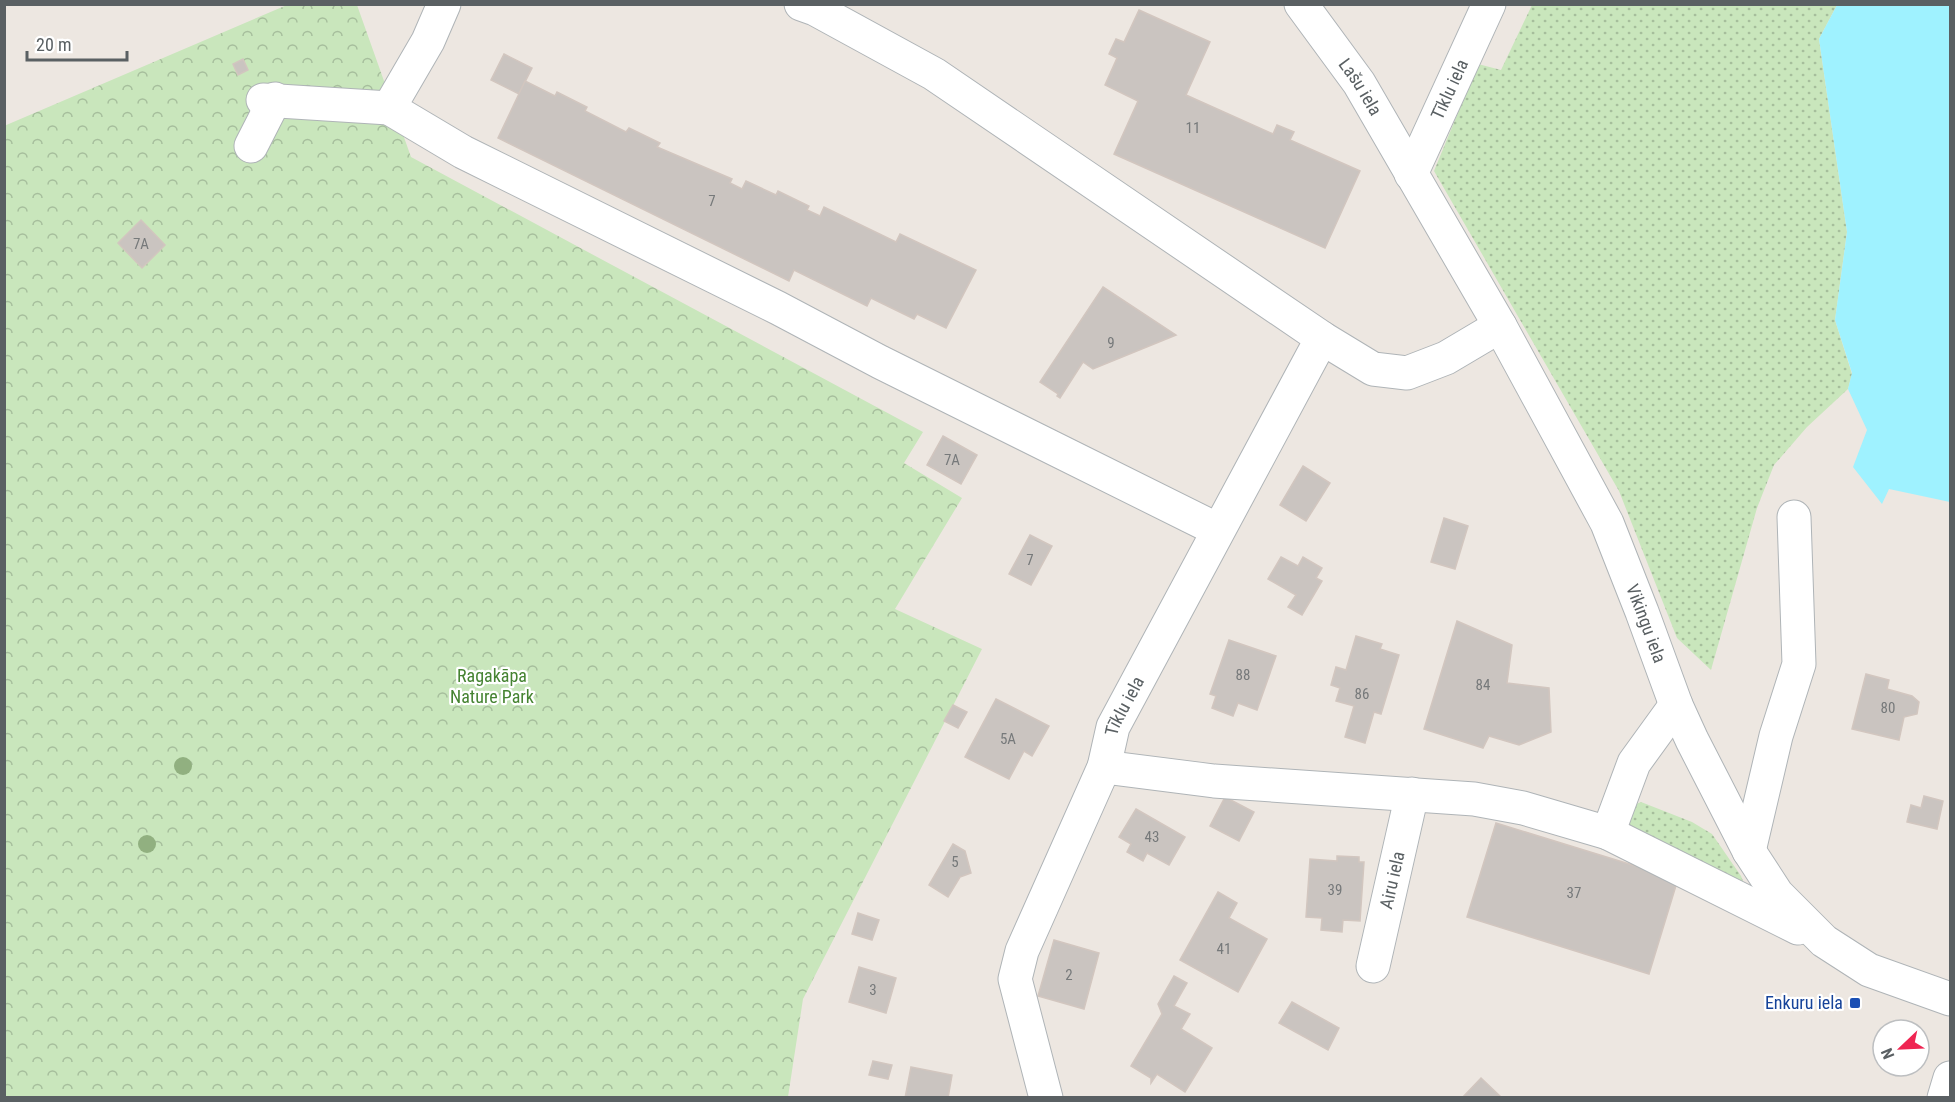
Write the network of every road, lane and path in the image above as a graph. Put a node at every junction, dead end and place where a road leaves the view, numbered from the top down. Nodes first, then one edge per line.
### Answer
1 (444, 4) edge
2 (801, 4) edge
3 (1301, 4) edge
4 (1489, 4) edge
5 (389, 108) junction
6 (251, 146) dead end
7 (1411, 174) junction
8 (1500, 326) junction
9 (1322, 338) junction
10 (1794, 517) dead end
11 (1218, 530) junction
12 (1676, 705) junction
13 (1104, 768) junction
14 (1412, 794) junction
15 (1608, 833) junction
16 (1749, 850) junction
17 (1824, 942) junction
18 (1373, 966) dead end
19 (1950, 999) edge
20 (1950, 1078) edge
21 (1046, 1098) edge
22 (1944, 1098) edge

1 - 5 street
2 - 9 street
3 - 7 street, Lašu iela
4 - 7 street, Tīklu iela
5 - 6 street
5 - 11 street
7 - 8 street, Vikingu iela
8 - 9 street
8 - 12 street, Vikingu iela
9 - 11 street, Tīklu iela
10 - 16 street
11 - 13 street, Tīklu iela
12 - 15 street
12 - 16 street, Vikingu iela
13 - 14 street
13 - 21 street, Tīklu iela
14 - 15 street
14 - 18 street, Airu iela
15 - 17 street
16 - 17 street, Vikingu iela
17 - 19 street, Vikingu iela
20 - 22 street

